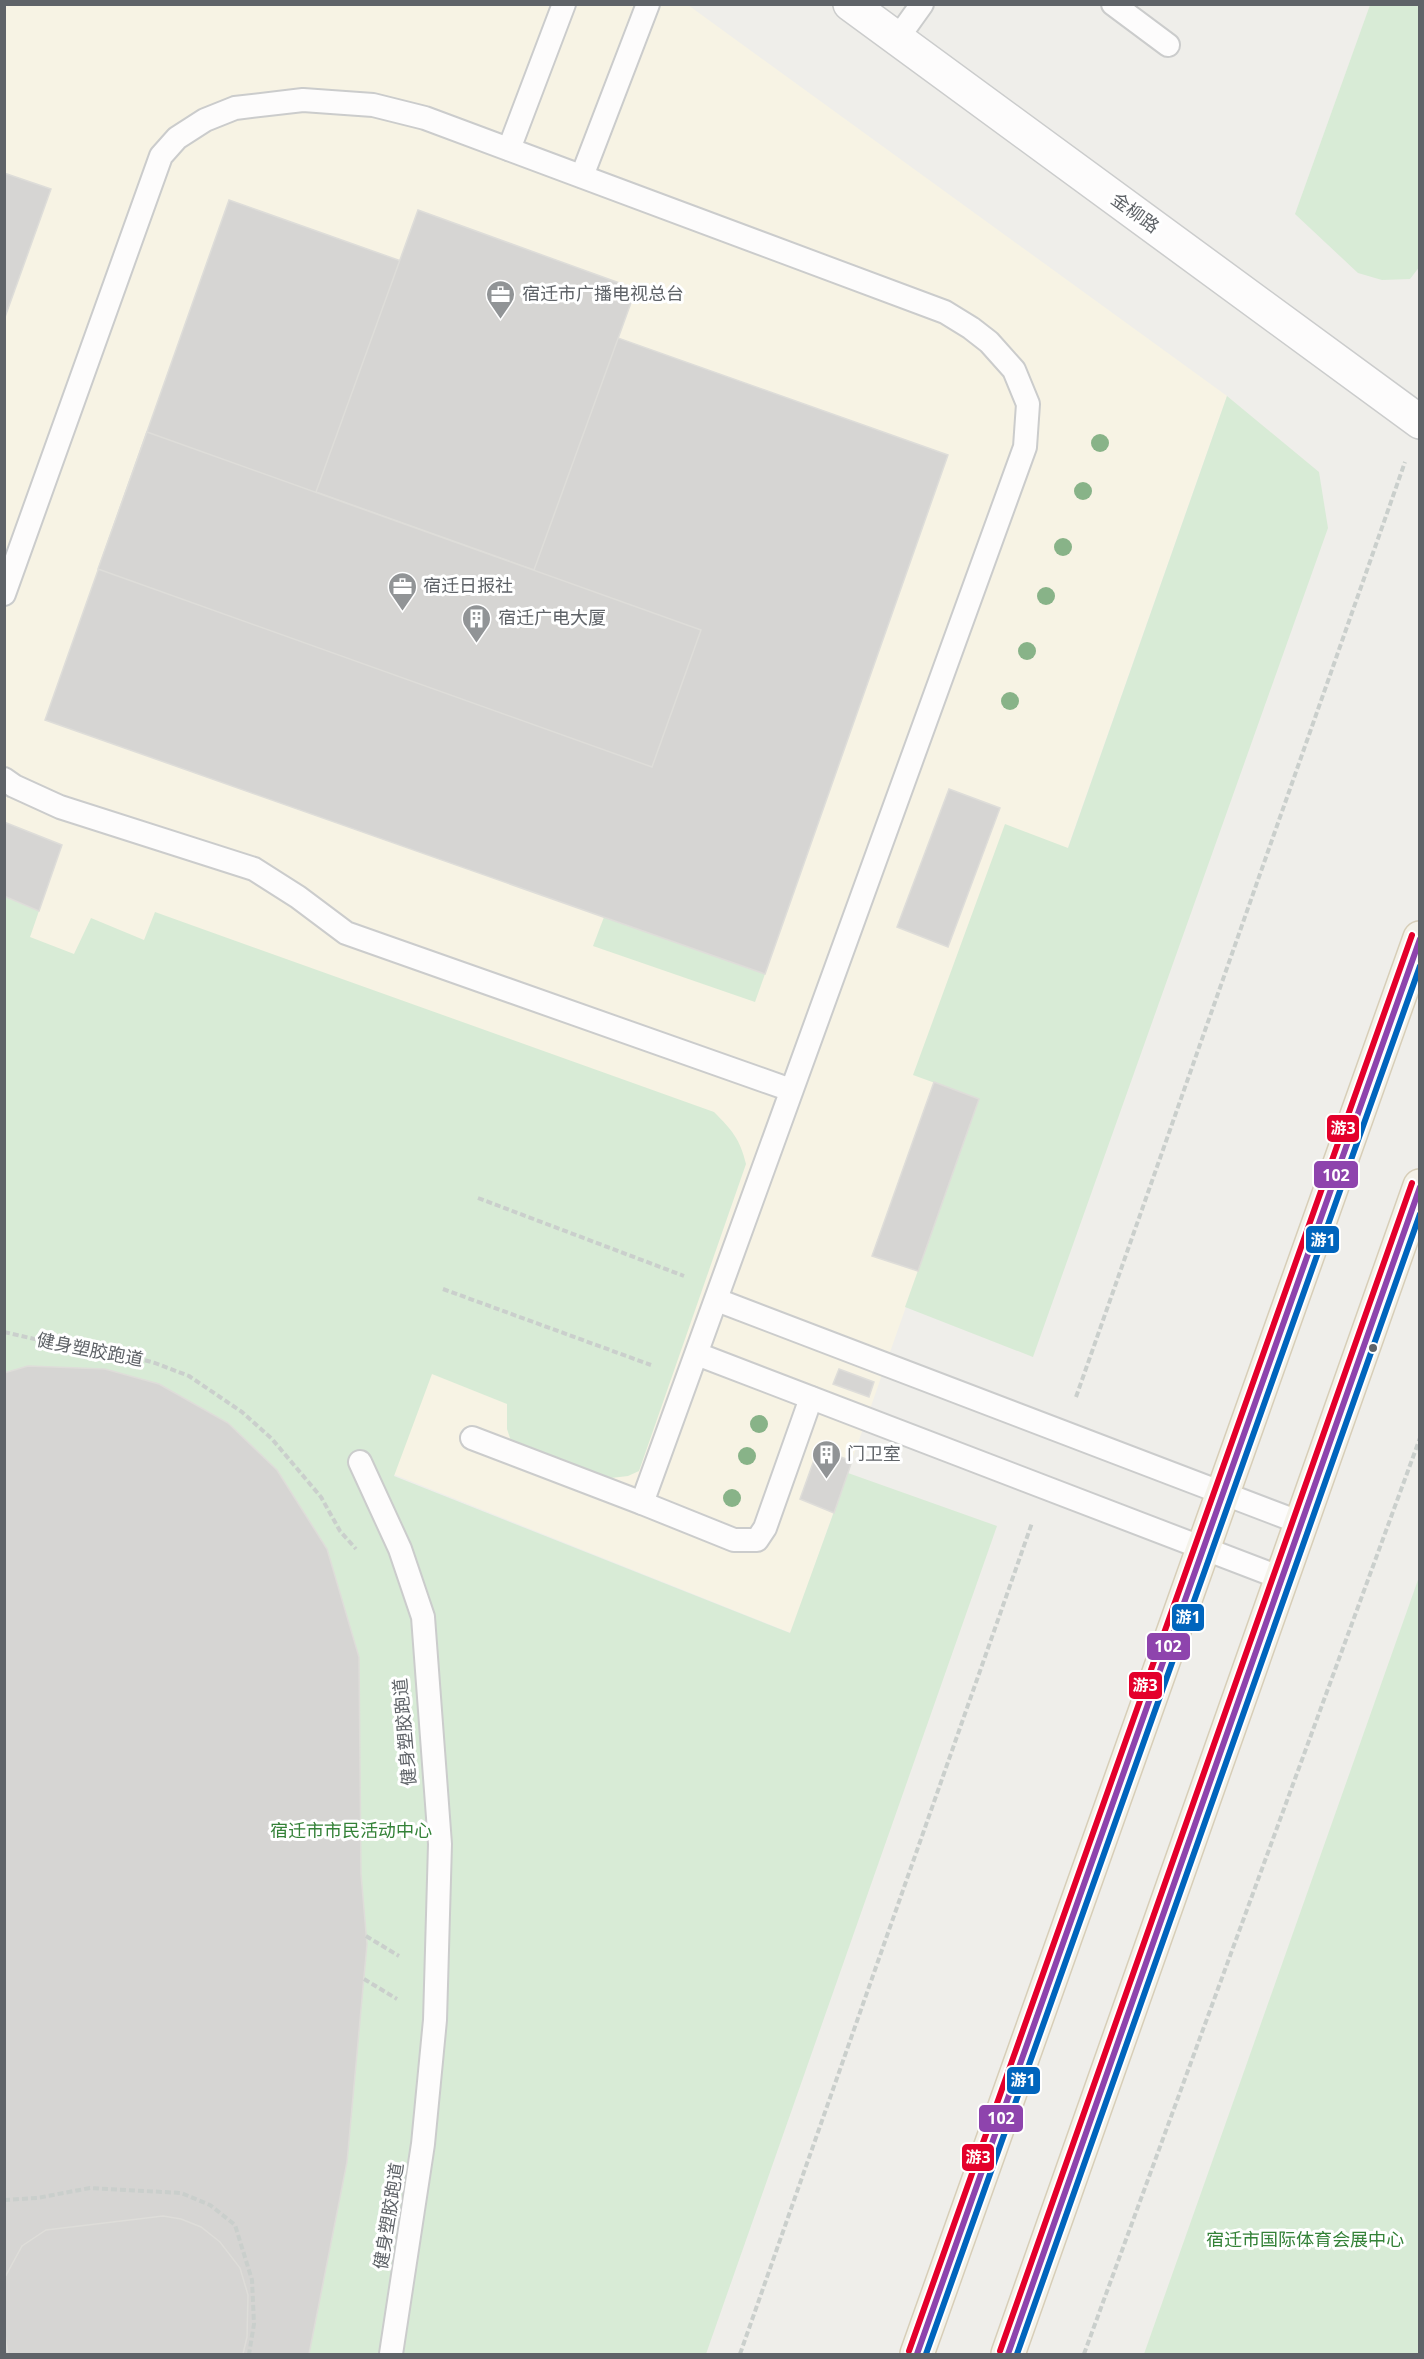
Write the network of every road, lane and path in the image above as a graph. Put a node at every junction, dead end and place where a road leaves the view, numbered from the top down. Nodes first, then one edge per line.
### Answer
1 (564, 4) edge
2 (648, 4) edge
3 (850, 4) edge
4 (922, 4) edge
5 (1113, 4) edge
6 (897, 39) junction
7 (1168, 45) dead end
8 (509, 149) junction
9 (582, 176) junction
10 (1419, 422) edge
11 (4, 594) edge
12 (4, 779) edge
13 (1419, 938) edge
14 (791, 1090) junction
15 (1419, 1186) edge
16 (478, 1198) dead end
17 (443, 1289) dead end
18 (718, 1295) junction
19 (4, 1332) edge
20 (697, 1354) junction
21 (688, 1378) junction
22 (811, 1398) junction
23 (1064, 1433) junction
24 (472, 1438) dead end
25 (1419, 1438) edge
26 (360, 1462) dead end
27 (1045, 1487) junction
28 (1223, 1493) junction
29 (642, 1503) junction
30 (1301, 1523) junction
31 (1203, 1548) junction
32 (359, 1552) dead end
33 (1281, 1578) junction
34 (4, 2200) edge
35 (249, 2355) edge
36 (391, 2355) edge
37 (740, 2355) edge
38 (917, 2355) edge
39 (1008, 2355) edge
40 (1084, 2355) edge

1 - 8 lane
2 - 9 lane
3 - 6 street, 金柳路
4 - 6 lane
5 - 7 lane
6 - 10 street, 金柳路
8 - 9 lane
8 - 11 lane
9 - 14 lane
10 - 23 path
12 - 14 lane
13 - 28 main road
14 - 18 lane
15 - 30 main road
16 - 18 path
17 - 21 path
18 - 20 lane
18 - 23 lane
19 - 32 path, 健身塑胶跑道
20 - 21 lane
20 - 22 lane
21 - 29 lane
22 - 27 lane
22 - 29 lane
23 - 28 lane
24 - 29 lane
25 - 40 path
26 - 36 lane
27 - 31 lane
27 - 37 path
28 - 30 lane
28 - 31 main road
30 - 33 main road
31 - 33 lane
31 - 38 main road
33 - 39 main road
34 - 35 path

